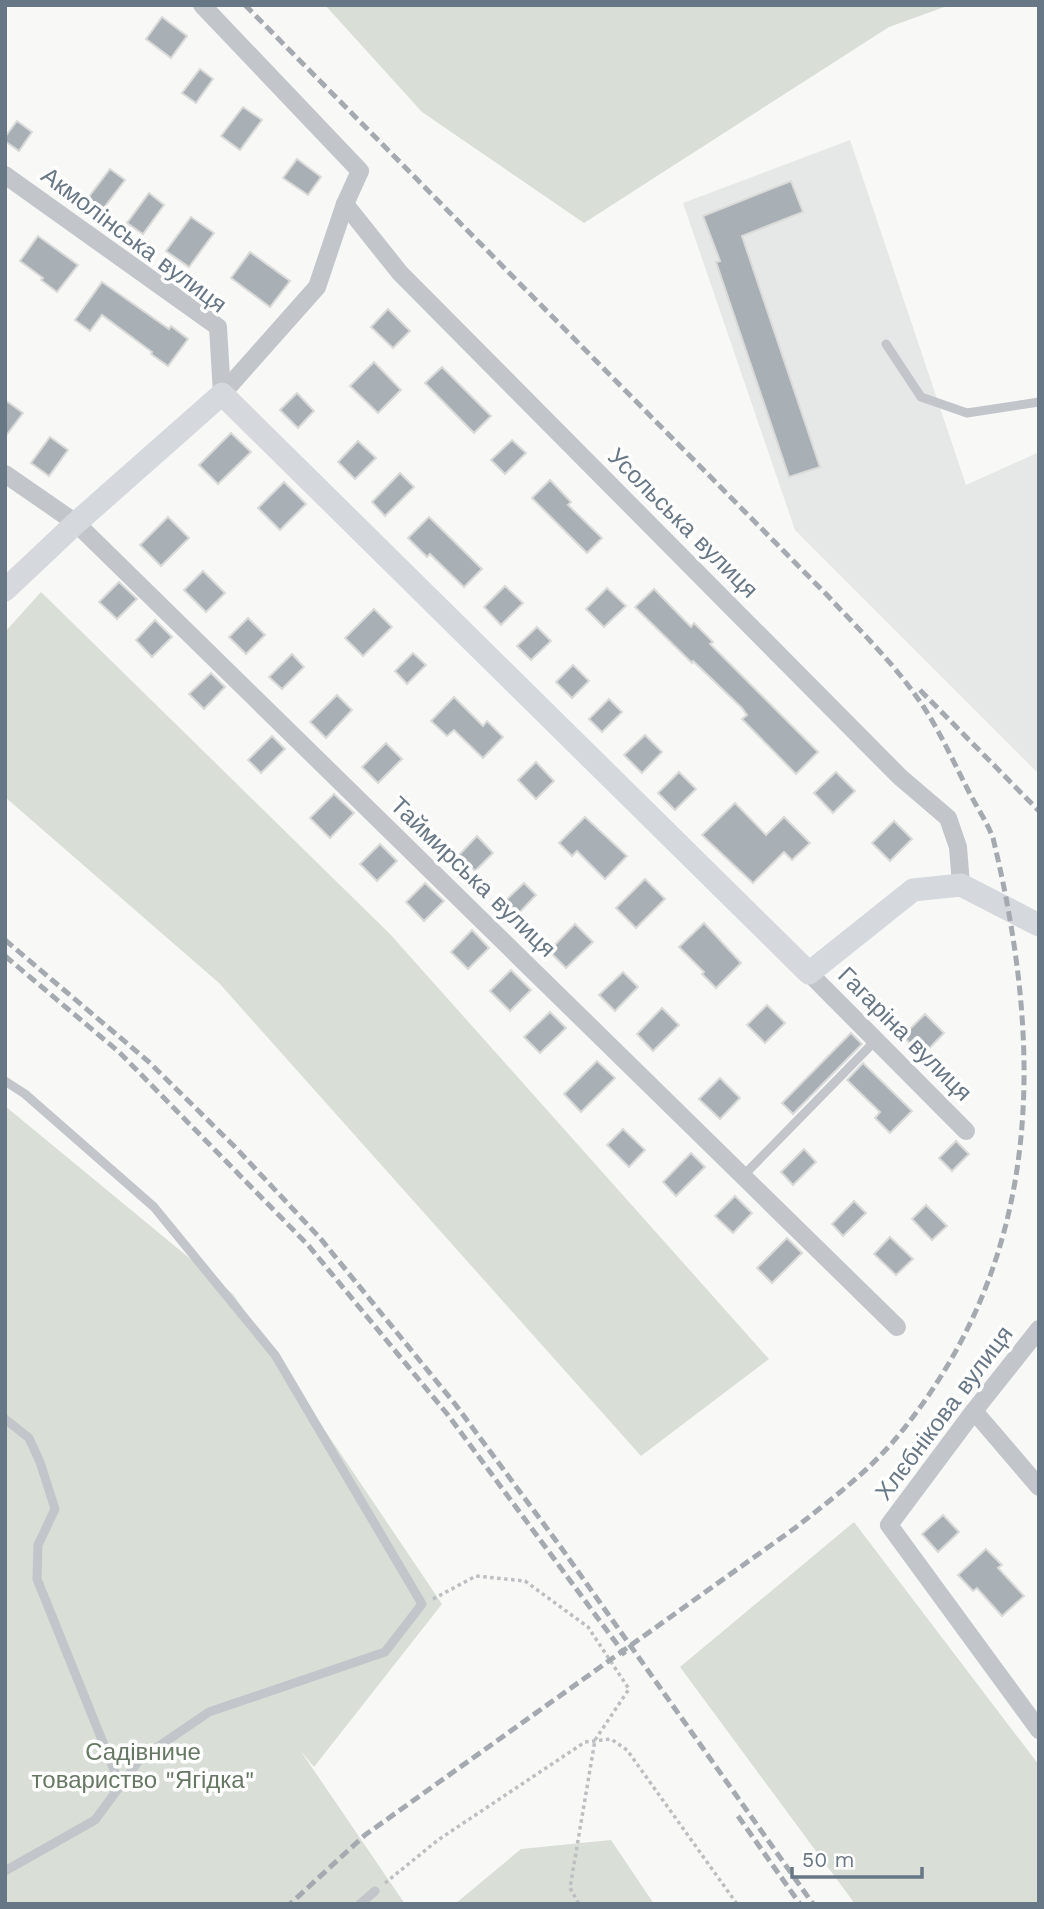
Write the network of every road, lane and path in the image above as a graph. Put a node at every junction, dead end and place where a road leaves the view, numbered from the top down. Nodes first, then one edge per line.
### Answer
1 (202, 5) edge
2 (5, 175) edge
3 (345, 204) junction
4 (886, 344) dead end
5 (222, 394) junction
6 (1039, 402) edge
7 (5, 474) edge
8 (76, 523) junction
9 (5, 590) edge
10 (961, 885) junction
11 (1039, 925) edge
12 (809, 973) junction
13 (876, 1040) junction
14 (5, 1081) edge
15 (966, 1131) dead end
16 (743, 1176) junction
17 (897, 1327) dead end
18 (1039, 1329) edge
19 (974, 1411) junction
20 (5, 1419) edge
21 (1039, 1487) edge
22 (422, 1604) junction
23 (1039, 1730) edge
24 (121, 1787) junction
25 (5, 1871) edge
26 (375, 1891) joint
27 (360, 1904) edge
28 (579, 1904) edge
29 (737, 1904) edge

1 - 3 street
2 - 5 street, Акмолiнська вулиця
3 - 5 street
3 - 10 street, Усольська вулиця
4 - 6 lane
5 - 8 main road
5 - 12 main road
7 - 8 street, Таймирська вулиця
8 - 9 main road
8 - 16 street, Таймирська вулиця
10 - 11 main road
10 - 12 main road
12 - 13 street, Гагаріна вулиця
13 - 15 street, Гагаріна вулиця
13 - 16 lane
14 - 22 lane
16 - 17 street, Таймирська вулиця
18 - 19 street, Хлєбнікова вулиця
19 - 21 street
19 - 23 street, Хлєбнікова вулиця
20 - 24 lane
22 - 24 lane
22 - 28 path
24 - 25 lane
26 - 27 lane
26 - 29 path

